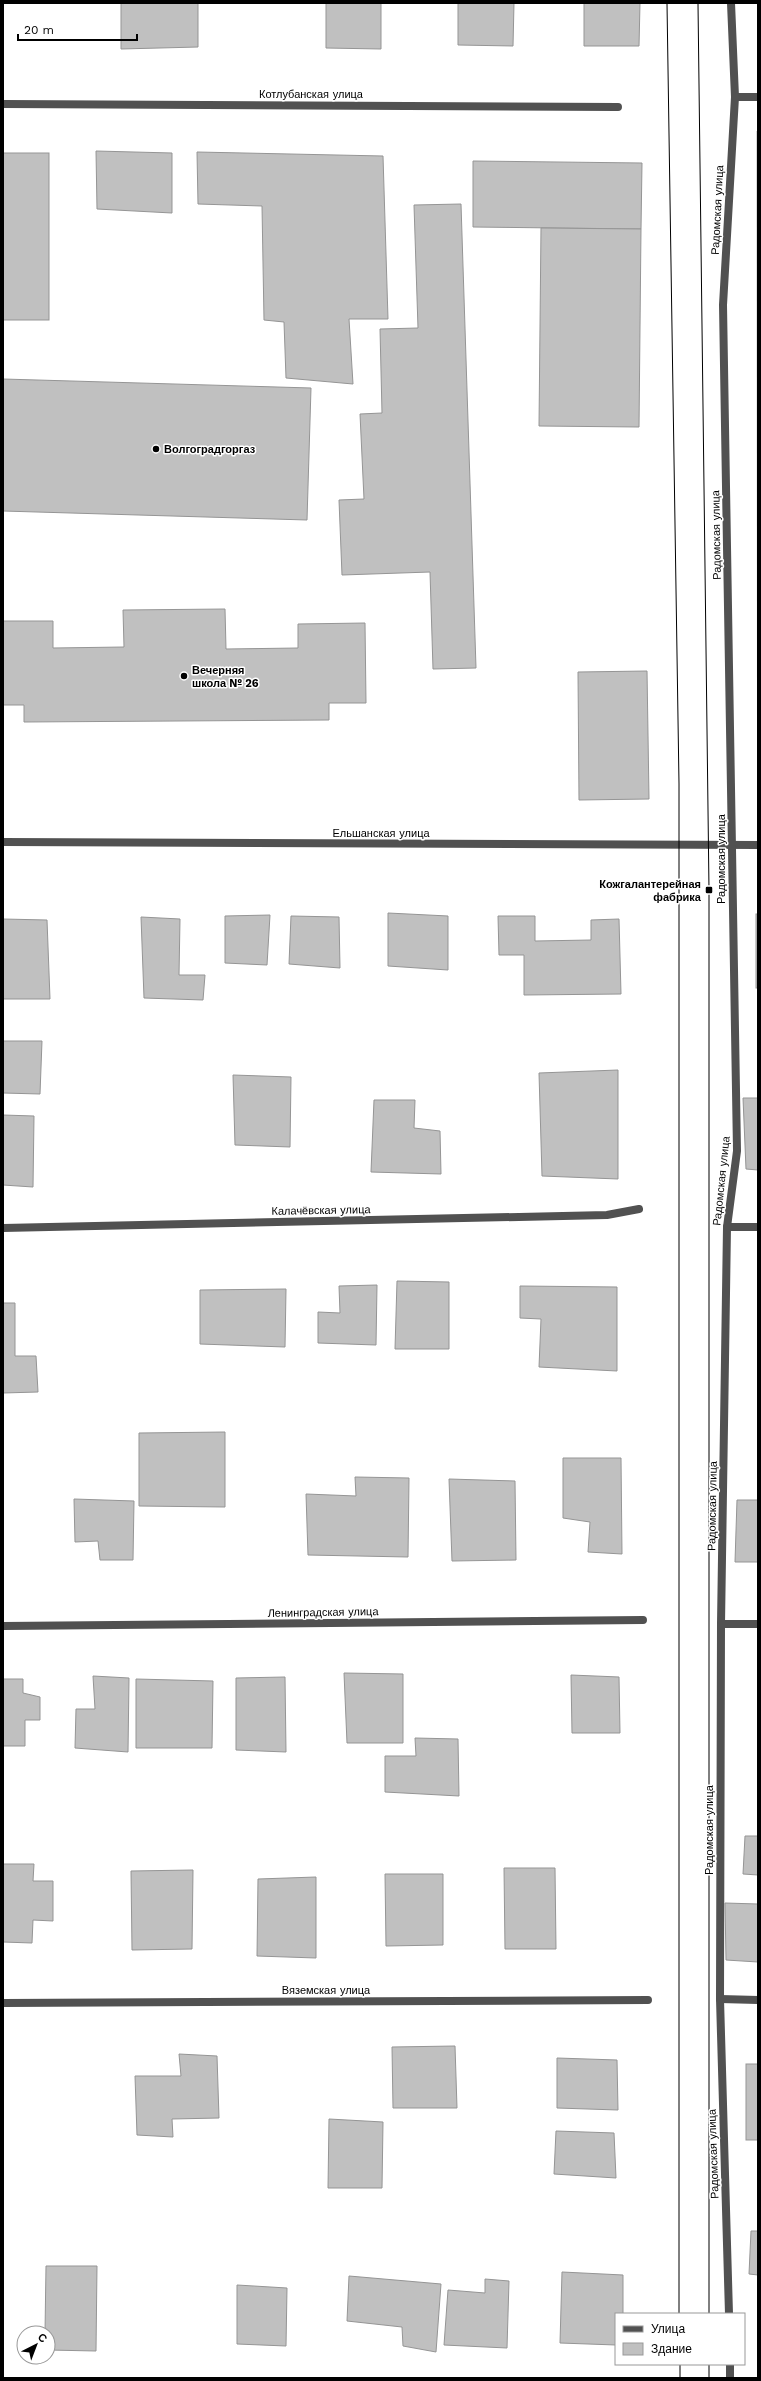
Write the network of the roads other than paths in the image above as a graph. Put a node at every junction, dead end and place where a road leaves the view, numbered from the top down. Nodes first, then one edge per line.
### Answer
1 (731, 3) edge
2 (734, 97) junction
3 (758, 97) edge
4 (3, 104) edge
5 (618, 107) dead end
6 (3, 842) edge
7 (731, 845) junction
8 (758, 845) edge
9 (639, 1210) dead end
10 (727, 1227) junction
11 (758, 1227) edge
12 (3, 1228) edge
13 (644, 1620) dead end
14 (721, 1624) junction
15 (758, 1624) edge
16 (3, 1626) edge
17 (720, 1999) junction
18 (648, 2000) dead end
19 (758, 2000) edge
20 (3, 2003) edge
21 (729, 2313) edge
22 (730, 2365) edge
23 (730, 2378) edge

1 - 2 street, Радомская улица
2 - 3 street
2 - 7 street, Радомская улица
4 - 5 street, Котлубанская улица
6 - 7 street, Ельшанская улица
7 - 8 street, Ельшанская улица
7 - 10 street, Радомская улица
9 - 12 street, Калачёвская улица
10 - 11 street
10 - 14 street, Радомская улица
13 - 16 street, Ленинградская улица
14 - 15 street
14 - 17 street, Радомская улица
17 - 19 street
17 - 21 street, Радомская улица
18 - 20 street, Вяземская улица
22 - 23 street

